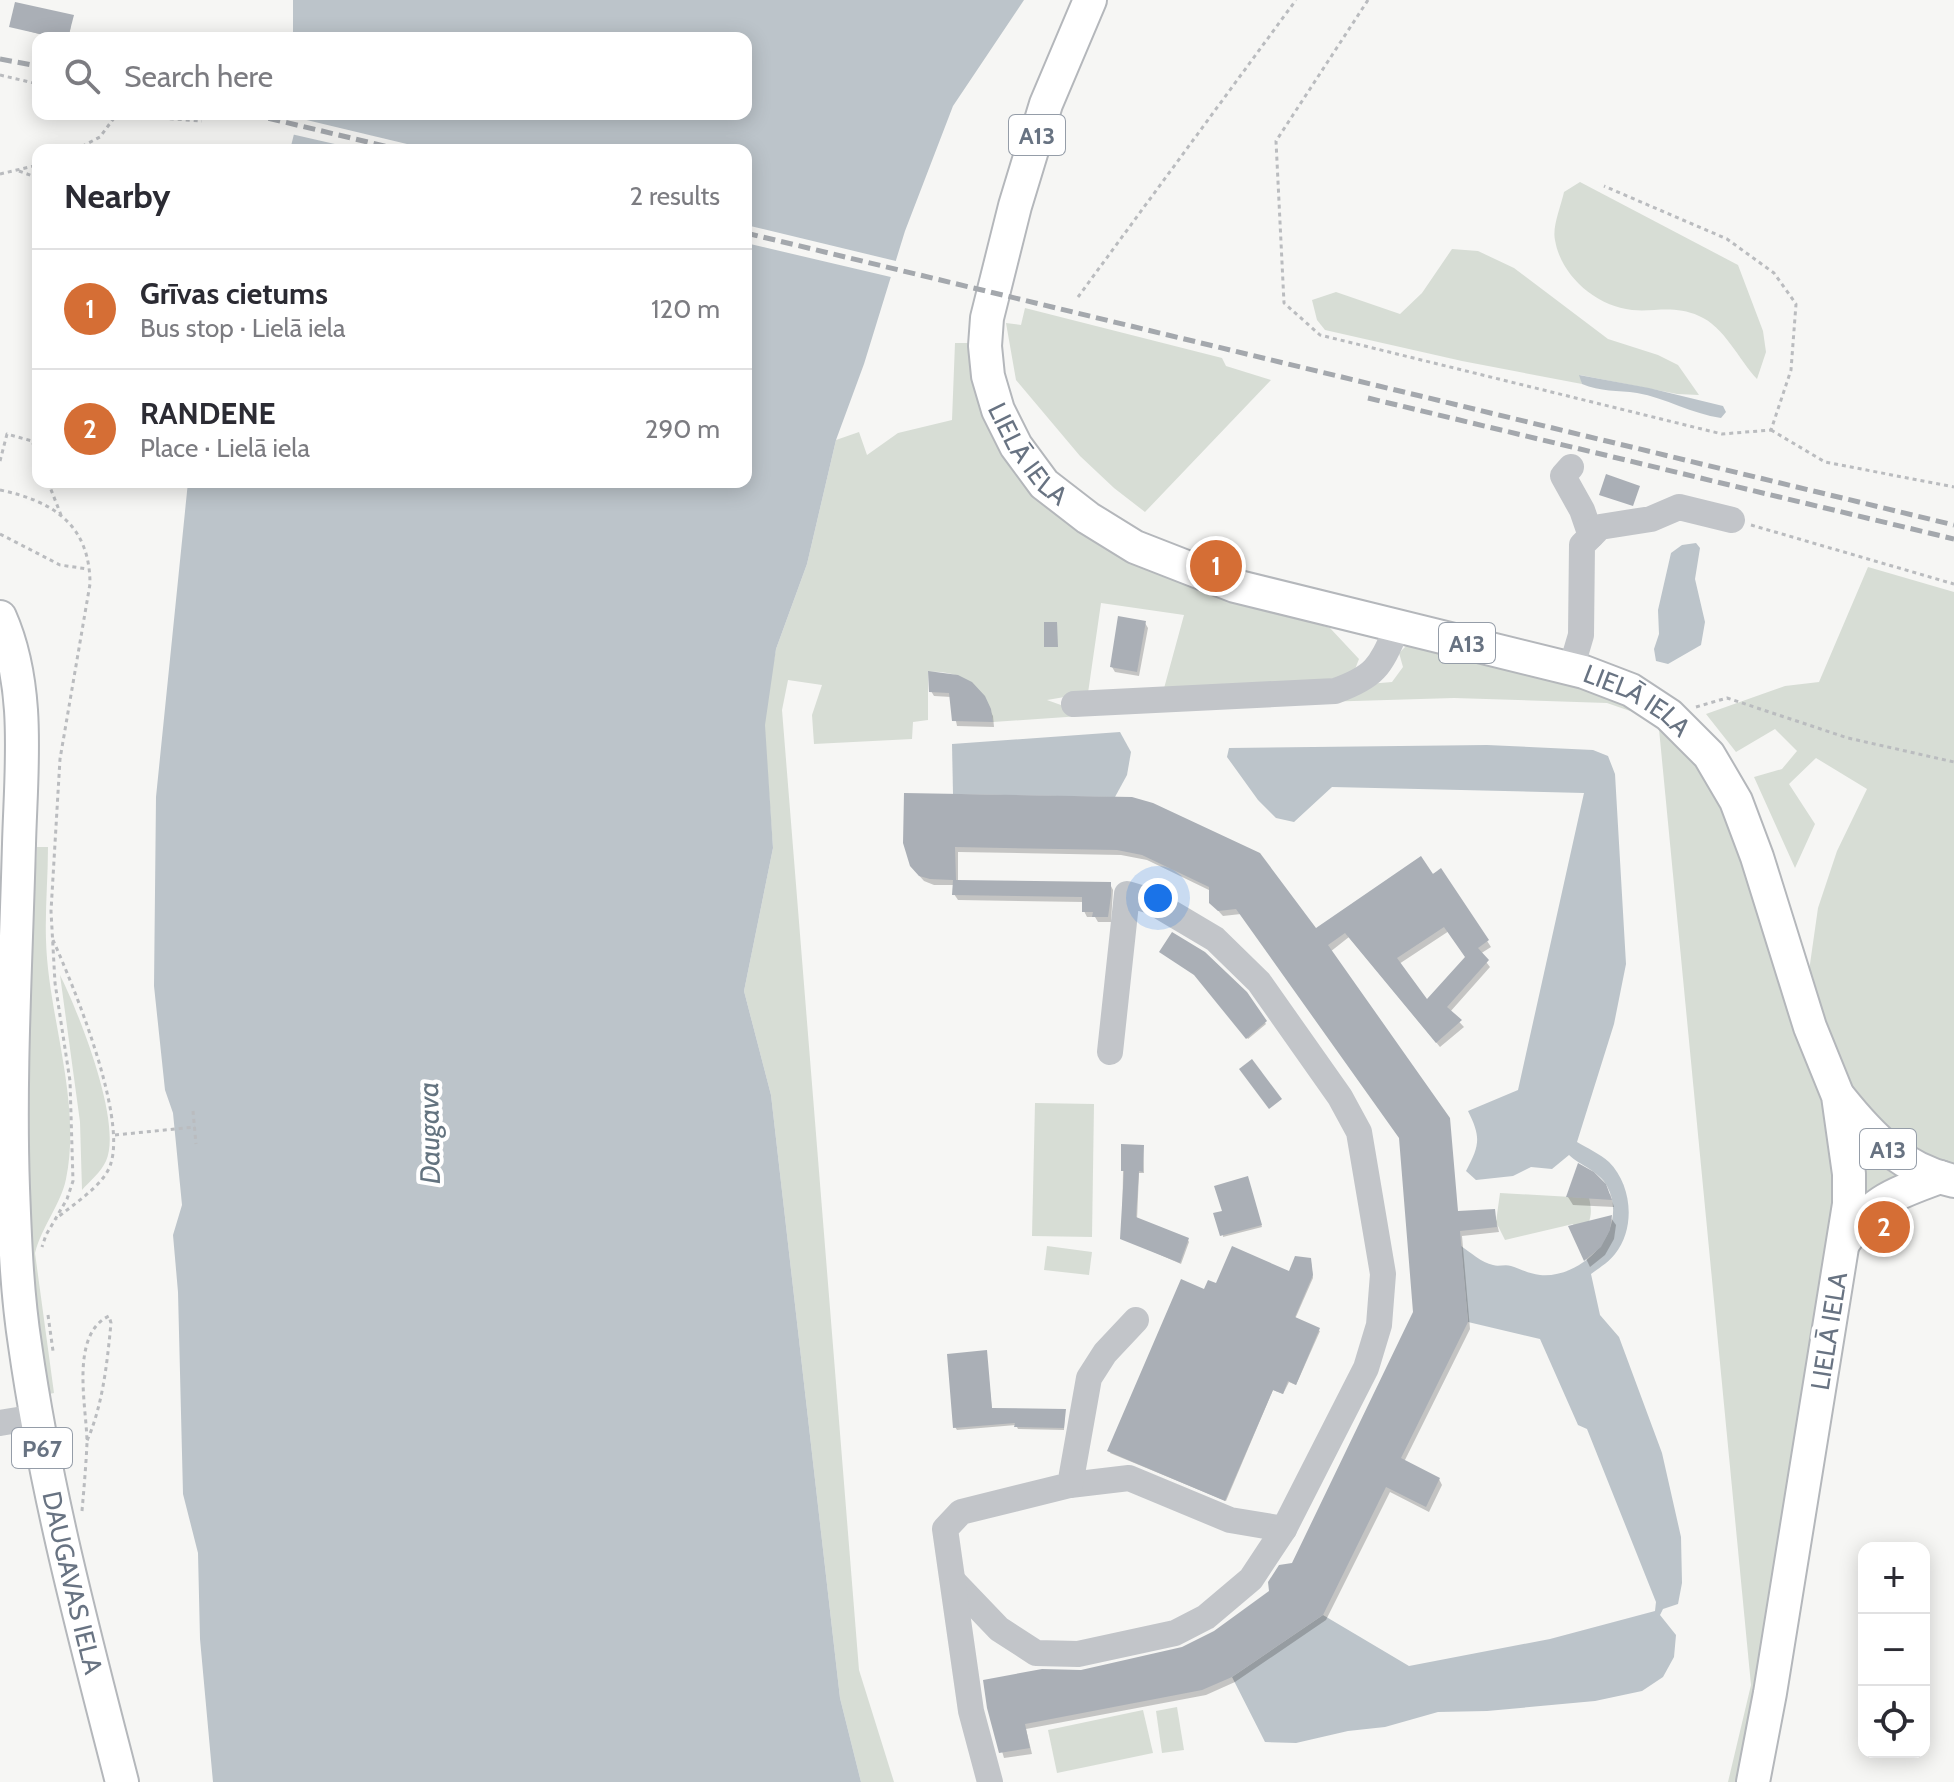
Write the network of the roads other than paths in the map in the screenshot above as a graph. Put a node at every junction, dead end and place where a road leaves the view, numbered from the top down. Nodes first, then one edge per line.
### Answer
1 (1090, 0) edge
2 (1571, 467) dead end
3 (1732, 520) road end
4 (1591, 536) junction
5 (0, 617) edge
6 (1398, 626) junction
7 (1571, 669) junction
8 (1074, 704) dead end
9 (1110, 1052) dead end
10 (1838, 1096) junction
11 (1947, 1179) edge
12 (1844, 1242) junction
13 (1136, 1320) dead end
14 (36, 1417) junction
15 (0, 1423) edge
16 (1070, 1485) junction
17 (1284, 1529) junction
18 (953, 1581) junction
19 (122, 1782) edge
20 (990, 1782) edge
21 (1753, 1782) edge

1 - 6 main road, LIELĀ IELA / A13
2 - 4 lane
3 - 4 lane
4 - 7 lane
5 - 14 main road, DAUGAVAS IELA / P67
6 - 7 main road, LIELĀ IELA / A13
6 - 8 lane
7 - 10 main road, LIELĀ IELA / A13
9 - 17 lane
10 - 11 main road, A13
10 - 12 main road, LIELĀ IELA
11 - 12 main road
12 - 21 main road, LIELĀ IELA
13 - 16 lane
14 - 15 lane
14 - 19 main road, DAUGAVAS IELA / P67
16 - 17 lane
16 - 18 lane
17 - 18 lane
18 - 20 lane

